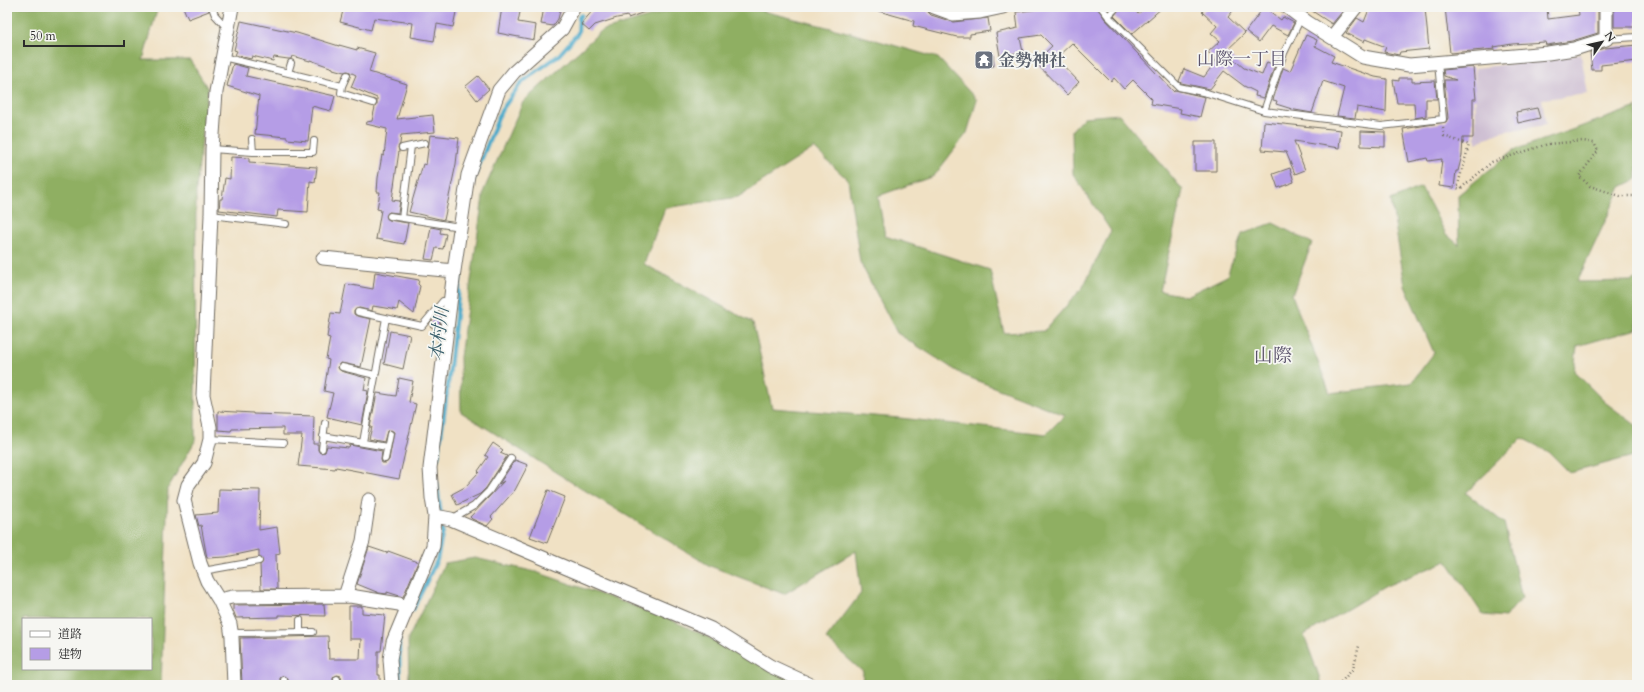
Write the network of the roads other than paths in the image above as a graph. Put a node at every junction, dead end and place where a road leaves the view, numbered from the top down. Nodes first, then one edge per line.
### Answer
1 (212, 7) edge
2 (232, 7) edge
3 (574, 7) edge
4 (934, 7) edge
5 (1003, 7) edge
6 (1101, 7) edge
7 (1117, 7) edge
8 (1288, 7) edge
9 (1356, 7) edge
10 (1606, 7) edge
11 (1108, 16) junction
12 (1301, 18) junction
13 (228, 29) junction
14 (1637, 37) edge
15 (1332, 38) junction
16 (1606, 39) junction
17 (223, 57) junction
18 (1438, 62) junction
19 (291, 63) dead end
20 (288, 73) junction
21 (346, 75) dead end
22 (342, 86) junction
23 (373, 103) dead end
24 (1264, 111) junction
25 (252, 139) dead end
26 (314, 141) dead end
27 (425, 143) dead end
28 (411, 146) junction
29 (402, 148) dead end
30 (212, 149) junction
31 (253, 152) junction
32 (211, 215) junction
33 (390, 216) dead end
34 (402, 218) junction
35 (286, 224) dead end
36 (460, 227) junction
37 (323, 258) dead end
38 (454, 271) junction
39 (450, 302) junction
40 (358, 312) dead end
41 (386, 318) junction
42 (342, 367) dead end
43 (376, 375) junction
44 (325, 423) dead end
45 (390, 434) dead end
46 (323, 436) junction
47 (210, 439) junction
48 (363, 442) junction
49 (283, 443) dead end
50 (387, 447) junction
51 (322, 449) dead end
52 (511, 458) dead end
53 (385, 459) dead end
54 (369, 500) dead end
55 (443, 517) junction
56 (259, 561) dead end
57 (203, 571) junction
58 (345, 596) junction
59 (219, 600) junction
60 (406, 608) junction
61 (300, 620) dead end
62 (300, 632) junction
63 (314, 632) dead end
64 (232, 633) junction
65 (234, 685) edge
66 (392, 685) edge
67 (811, 685) edge

1 - 13 lane
2 - 13 street
3 - 36 street
4 - 5 street
6 - 11 lane
7 - 11 lane
8 - 12 street
9 - 15 street
10 - 16 street
11 - 24 lane
12 - 15 street
12 - 24 lane
13 - 17 street
14 - 16 lane
15 - 18 street
16 - 18 street
17 - 20 lane
17 - 30 street
18 - 24 lane
19 - 20 lane
20 - 22 lane
21 - 22 lane
22 - 23 lane
25 - 31 lane
26 - 31 lane
27 - 28 lane
28 - 29 lane
28 - 34 lane
30 - 31 lane
30 - 32 street
32 - 35 lane
32 - 47 street
33 - 34 lane
34 - 36 lane
36 - 38 street
37 - 38 street
38 - 39 street
39 - 41 lane
39 - 55 street
40 - 41 lane
41 - 43 lane
42 - 43 lane
43 - 48 lane
44 - 46 lane
45 - 50 lane
46 - 48 lane
46 - 51 lane
47 - 49 lane
47 - 57 street
48 - 50 lane
50 - 53 lane
52 - 55 lane
54 - 58 street
55 - 60 street
55 - 67 street
56 - 57 lane
57 - 59 street
58 - 59 street
58 - 60 street
59 - 64 street
60 - 66 street
61 - 62 lane
62 - 63 lane
62 - 64 lane
64 - 65 street

